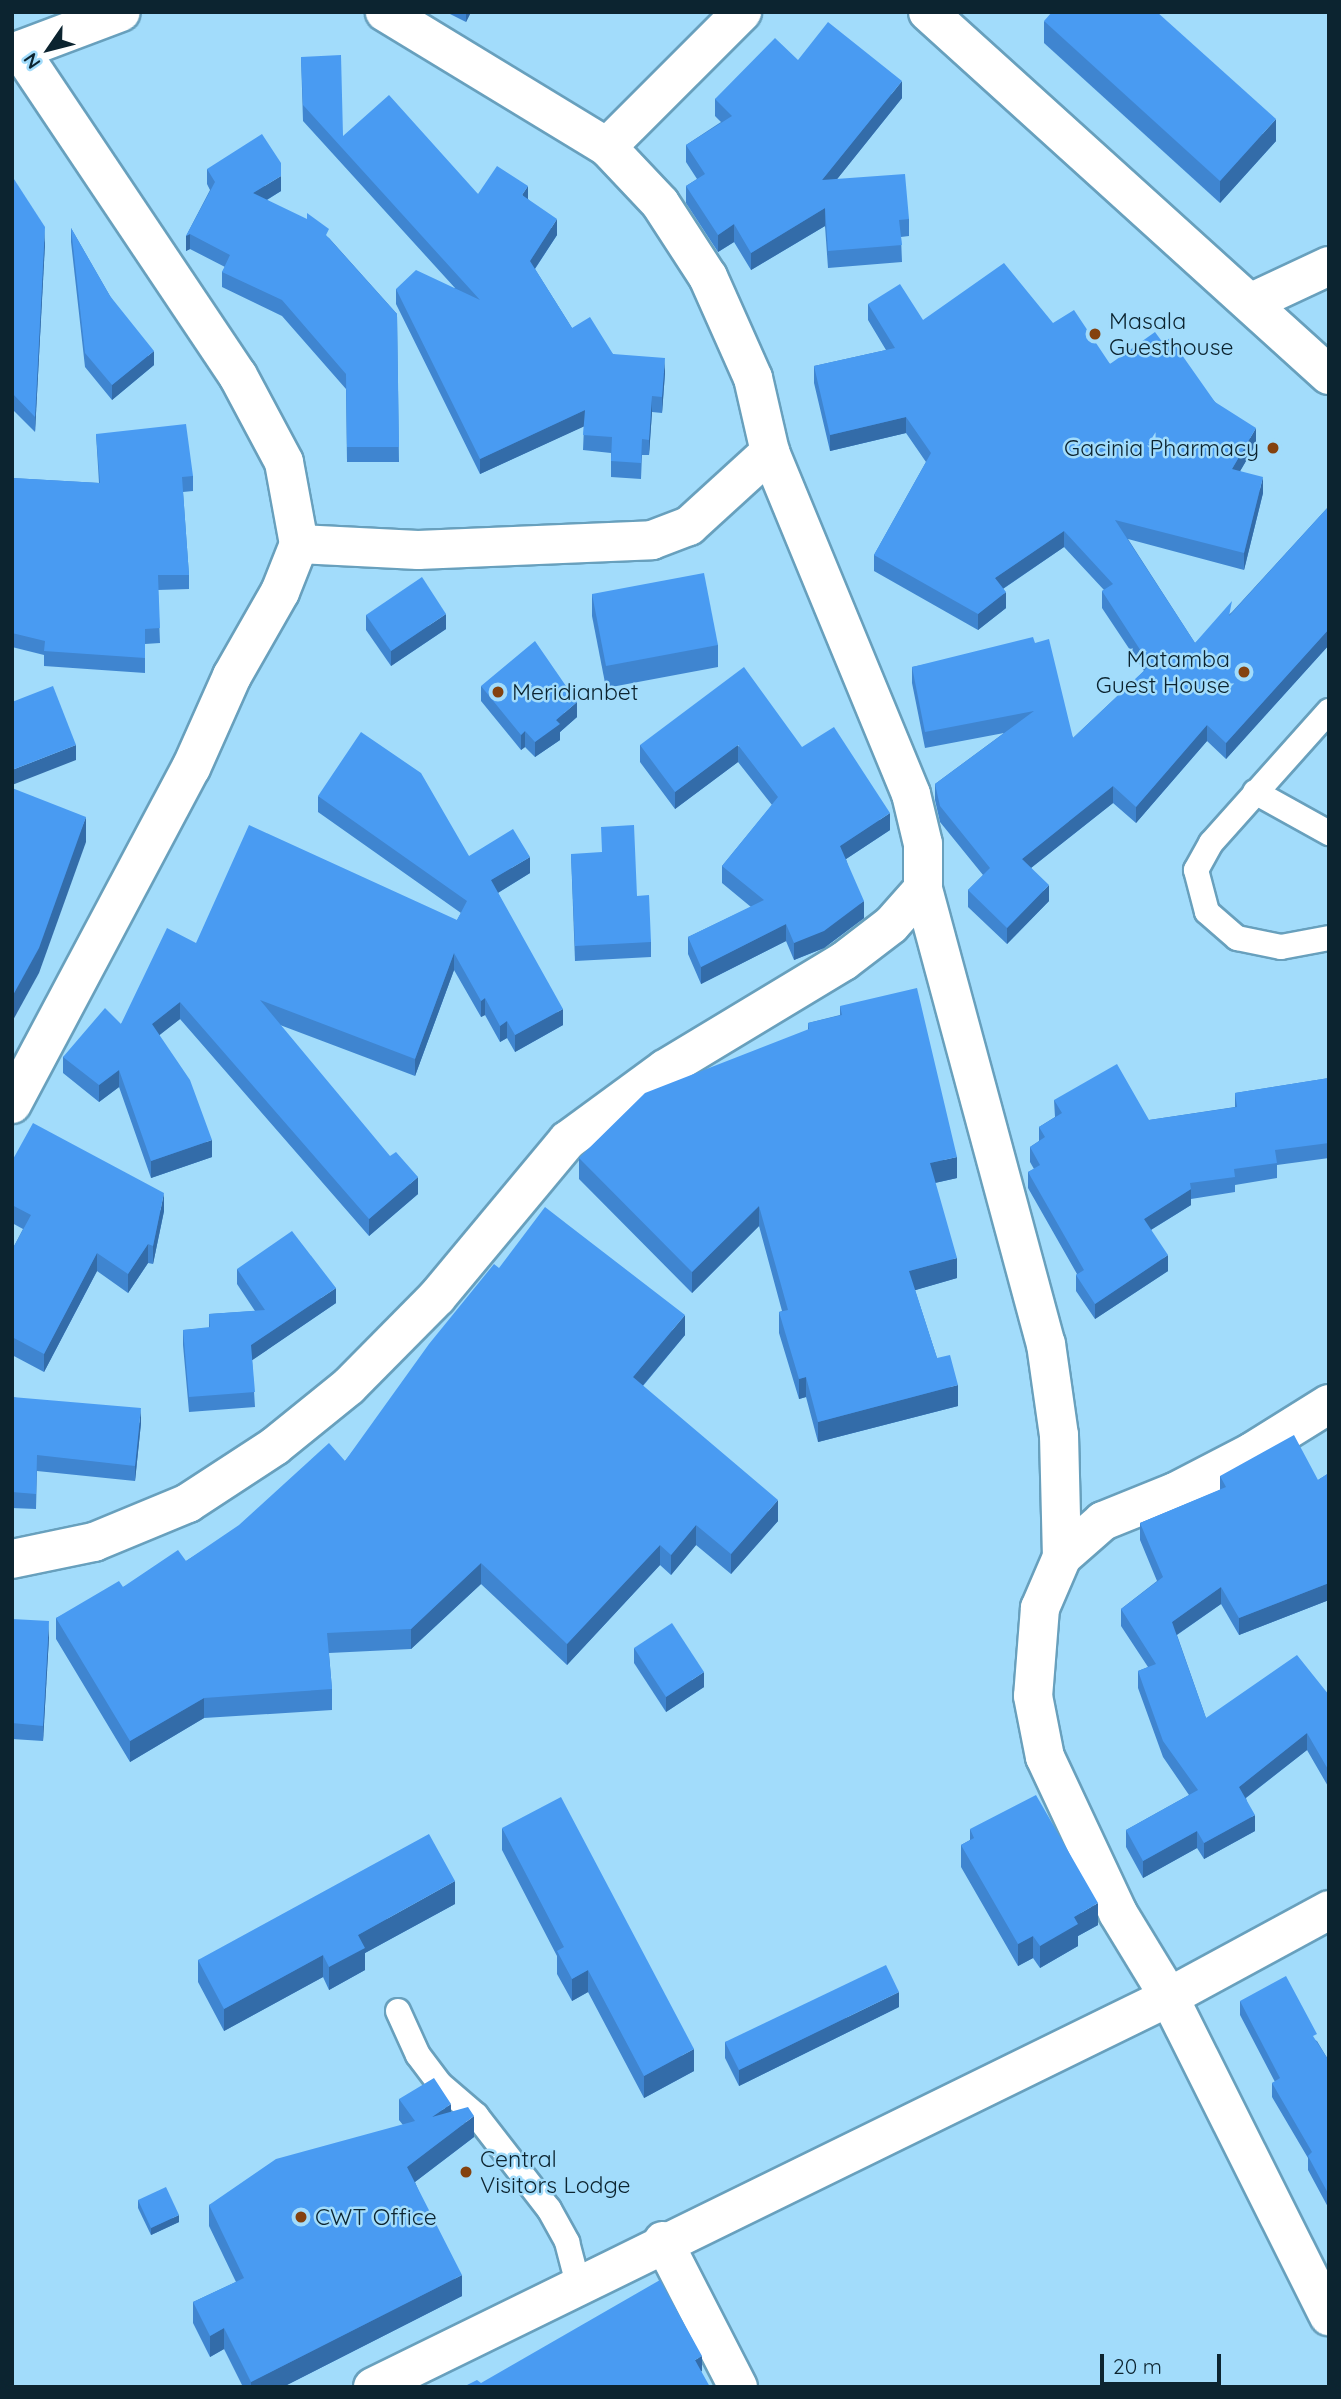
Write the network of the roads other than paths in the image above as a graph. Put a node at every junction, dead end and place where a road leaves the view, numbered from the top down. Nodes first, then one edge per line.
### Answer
1 (121, 12) edge
2 (385, 12) edge
3 (742, 12) edge
4 (928, 12) edge
5 (16, 52) edge
6 (607, 147) junction
7 (1329, 267) edge
8 (1252, 302) junction
9 (1329, 375) edge
10 (770, 452) junction
11 (299, 544) junction
12 (1329, 711) edge
13 (1319, 734) edge
14 (1255, 792) junction
15 (1329, 833) edge
16 (923, 889) junction
17 (1329, 938) edge
18 (12, 1104) edge
19 (1329, 1404) edge
20 (1062, 1557) junction
21 (12, 1559) edge
22 (1329, 1910) edge
23 (1169, 1997) junction
24 (398, 2011) dead end
25 (663, 2241) junction
26 (1318, 2269) edge
27 (578, 2284) junction
28 (1329, 2316) edge
29 (373, 2387) edge
30 (738, 2387) edge

1 - 5 street
2 - 6 street
3 - 6 street
4 - 8 street
5 - 11 street
6 - 10 street
7 - 8 street
8 - 9 street
10 - 11 street
10 - 16 street
11 - 18 street
12 - 13 lane
13 - 14 lane
14 - 15 lane
14 - 17 lane
16 - 20 street
16 - 21 street
19 - 20 street
20 - 23 street
22 - 23 street
23 - 25 street
23 - 26 street
24 - 27 lane
25 - 27 street
25 - 30 street
26 - 28 street
27 - 29 street

